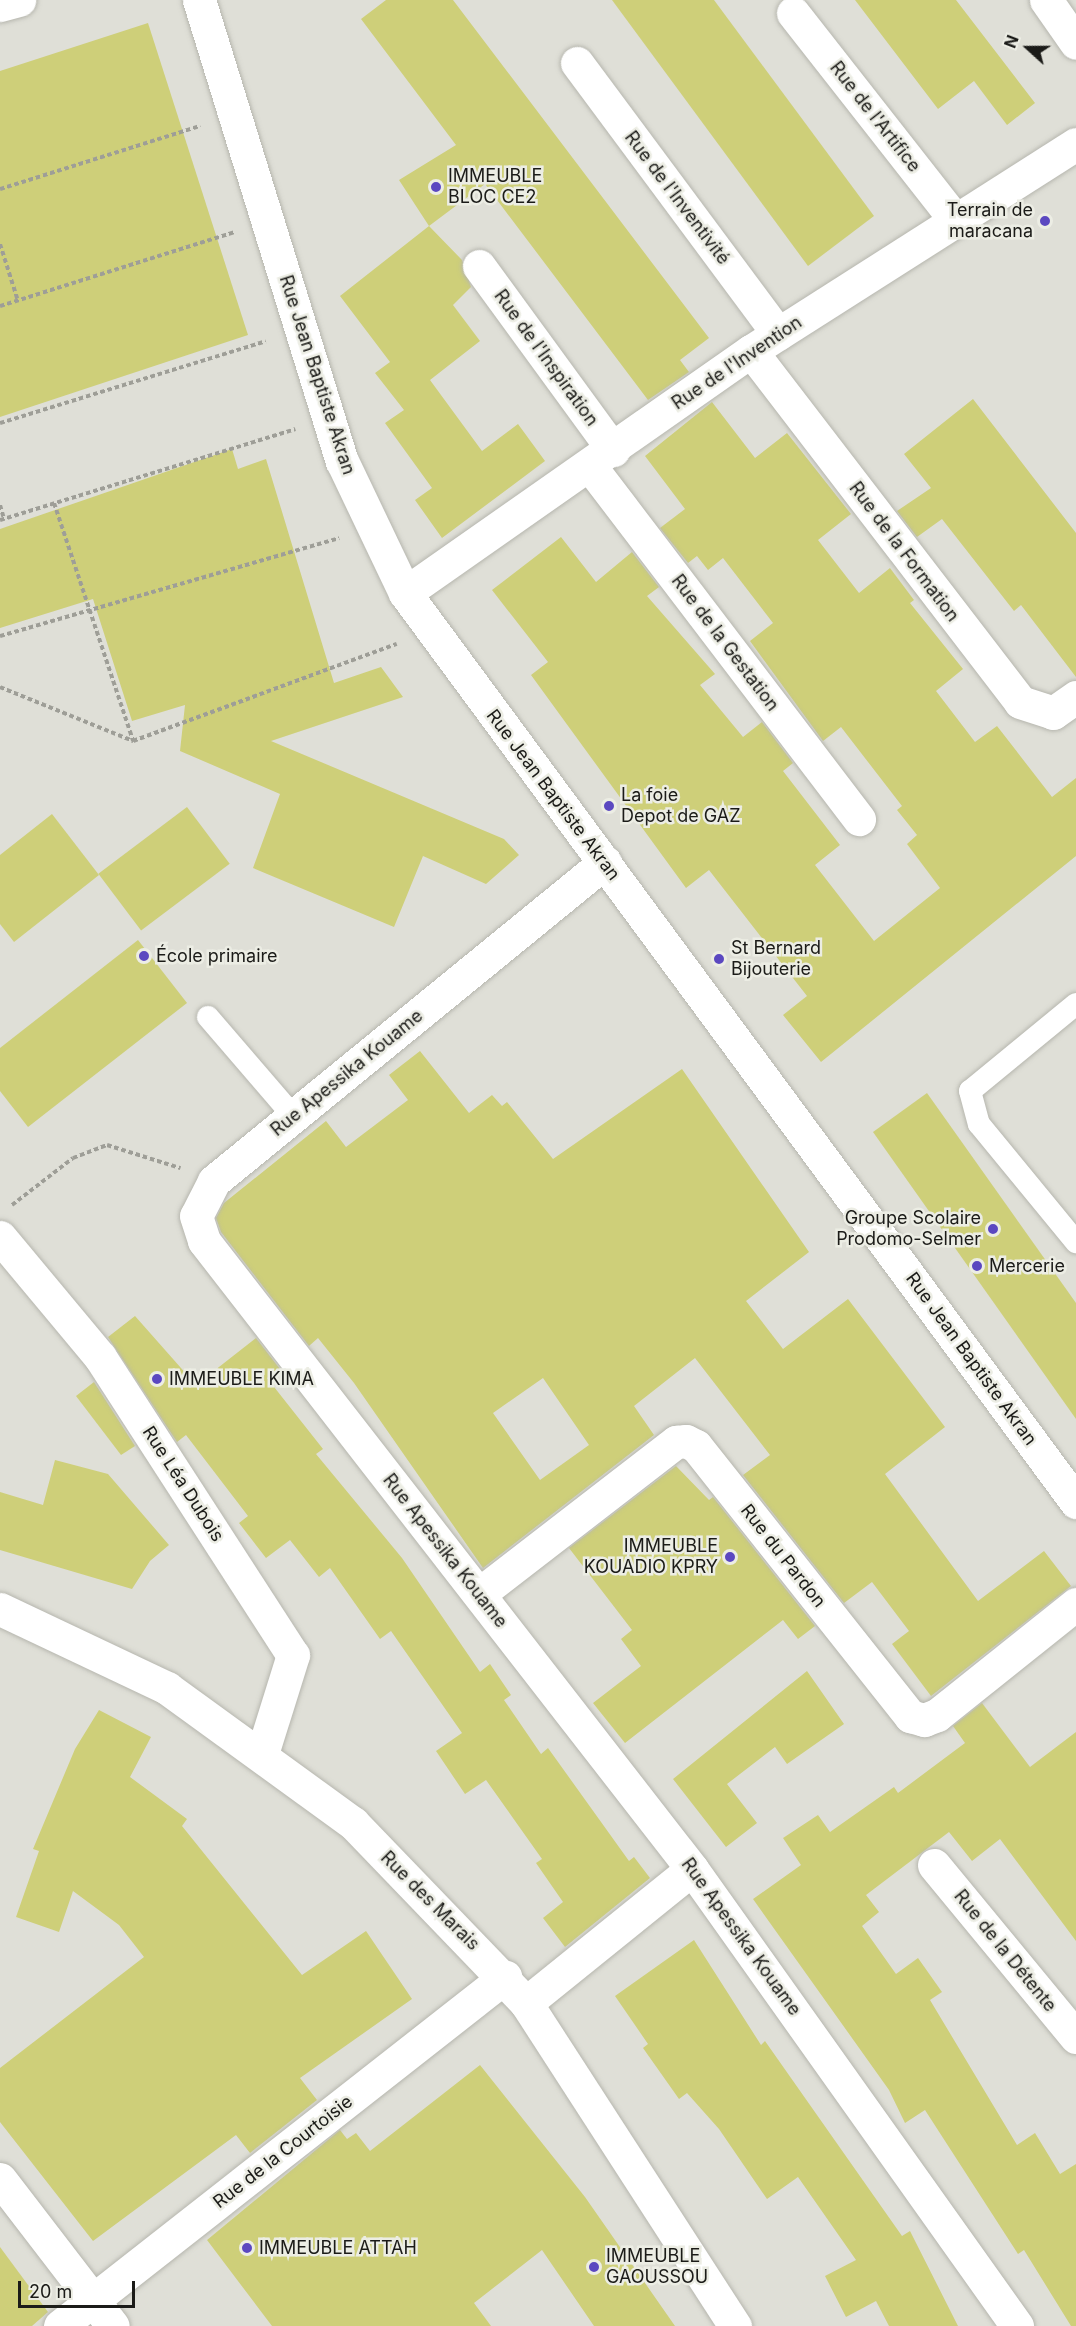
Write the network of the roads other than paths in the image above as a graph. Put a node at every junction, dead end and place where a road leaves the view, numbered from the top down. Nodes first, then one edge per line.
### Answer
1 (19, 0) edge
2 (199, 0) edge
3 (1046, 0) edge
4 (0, 6) edge
5 (793, 13) dead end
6 (1076, 43) edge
7 (576, 63) dead end
8 (1076, 144) edge
9 (956, 221) junction
10 (479, 266) dead end
11 (778, 334) junction
12 (751, 351) junction
13 (602, 458) junction
14 (405, 593) junction
15 (1076, 697) edge
16 (859, 819) dead end
17 (605, 862) junction
18 (1076, 1004) edge
19 (208, 1017) dead end
20 (294, 1117) junction
21 (3, 1226) edge
22 (1076, 1242) edge
23 (1076, 1502) edge
24 (479, 1594) junction
25 (1076, 1604) edge
26 (0, 1609) edge
27 (262, 1754) junction
28 (934, 1865) dead end
29 (692, 1869) junction
30 (506, 1977) junction
31 (526, 2003) junction
32 (1076, 2037) edge
33 (0, 2179) edge
34 (104, 2314) edge
35 (60, 2326) edge
36 (735, 2326) edge
37 (1017, 2326) edge

1 - 4 street
2 - 14 street, Rue Jean Baptiste Akran
3 - 6 street
5 - 9 street, Rue de l'Artifice
7 - 11 street, Rue de l'Inventivité
8 - 9 street, Rue de l'Invention
9 - 11 street, Rue de l'Invention
10 - 13 street, Rue de l'Inspiration
11 - 12 street, Rue de l'Invention
12 - 13 street, Rue de l'Invention
12 - 15 street, Rue de la Formation
13 - 14 street, Rue de l'Invention
13 - 16 street, Rue de la Gestation
14 - 17 street, Rue Jean Baptiste Akran
17 - 20 street, Rue Apessika Kouame
17 - 23 street, Rue Jean Baptiste Akran
18 - 22 lane
19 - 20 lane
20 - 24 street, Rue Apessika Kouame
21 - 27 street, Rue Léa Dubois
24 - 25 street, Rue du Pardon
24 - 29 street, Rue Apessika Kouame
26 - 27 street, Rue des Marais
27 - 30 street, Rue des Marais
28 - 32 street, Rue de la Détente
29 - 31 street
29 - 37 street, Rue Apessika Kouame
30 - 31 street, Rue des Marais
30 - 34 street, Rue de la Courtoisie
31 - 36 street, Rue des Marais
33 - 34 street
34 - 35 street, Rue de la Courtoisie

